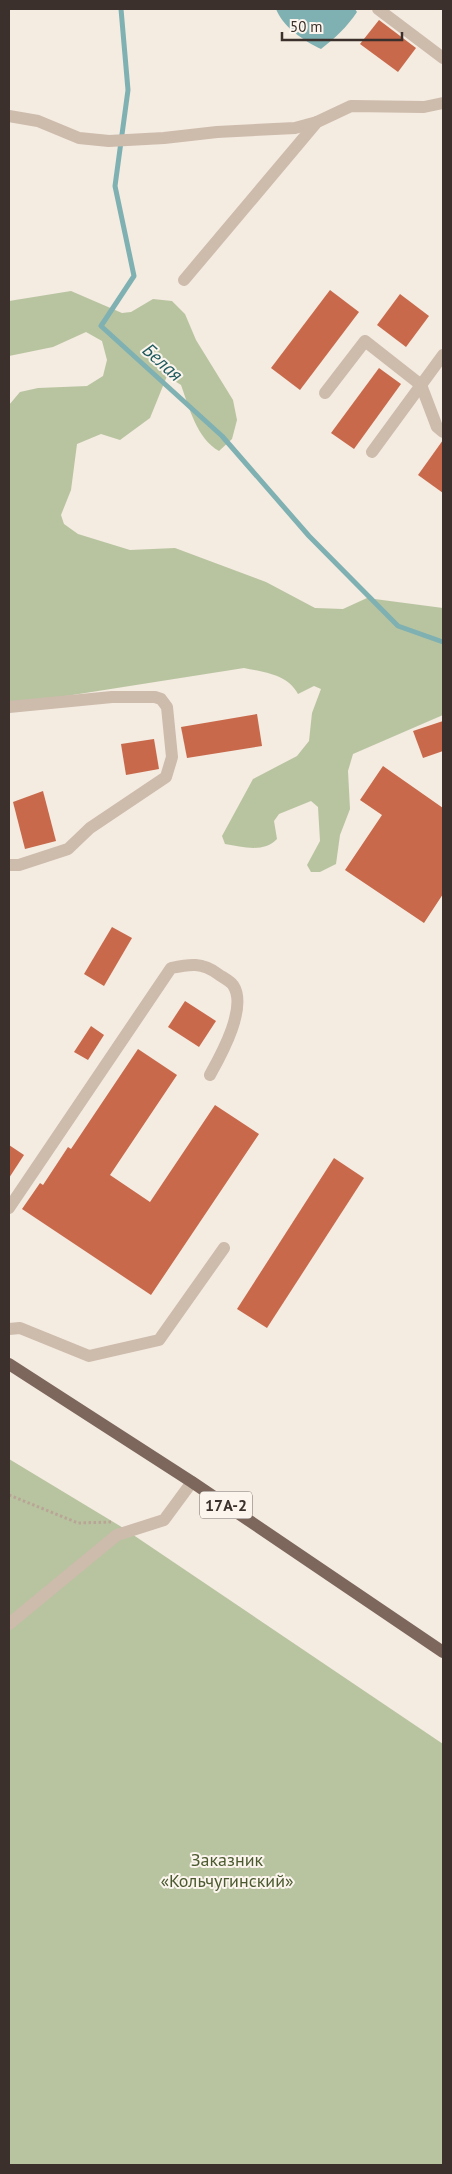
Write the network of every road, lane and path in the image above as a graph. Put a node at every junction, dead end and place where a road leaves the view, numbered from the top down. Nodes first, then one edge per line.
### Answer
1 (378, 9) edge
2 (443, 58) edge
3 (443, 103) edge
4 (9, 116) edge
5 (317, 122) junction
6 (184, 280) dead end
7 (443, 355) edge
8 (421, 385) junction
9 (325, 393) dead end
10 (443, 432) edge
11 (372, 452) dead end
12 (9, 707) edge
13 (9, 866) edge
14 (210, 1075) dead end
15 (9, 1208) edge
16 (224, 1248) dead end
17 (9, 1330) edge
18 (9, 1364) edge
19 (192, 1482) junction
20 (9, 1495) edge
21 (116, 1521) dead end
22 (9, 1624) edge
23 (442, 1650) edge

1 - 2 street
3 - 5 street
4 - 5 street
5 - 6 street
7 - 8 street
8 - 9 street
8 - 10 street
8 - 11 street
12 - 13 street
14 - 15 street
16 - 17 street
18 - 19 main road, 17А-2
19 - 22 street
19 - 23 main road, 17А-2
20 - 21 path

